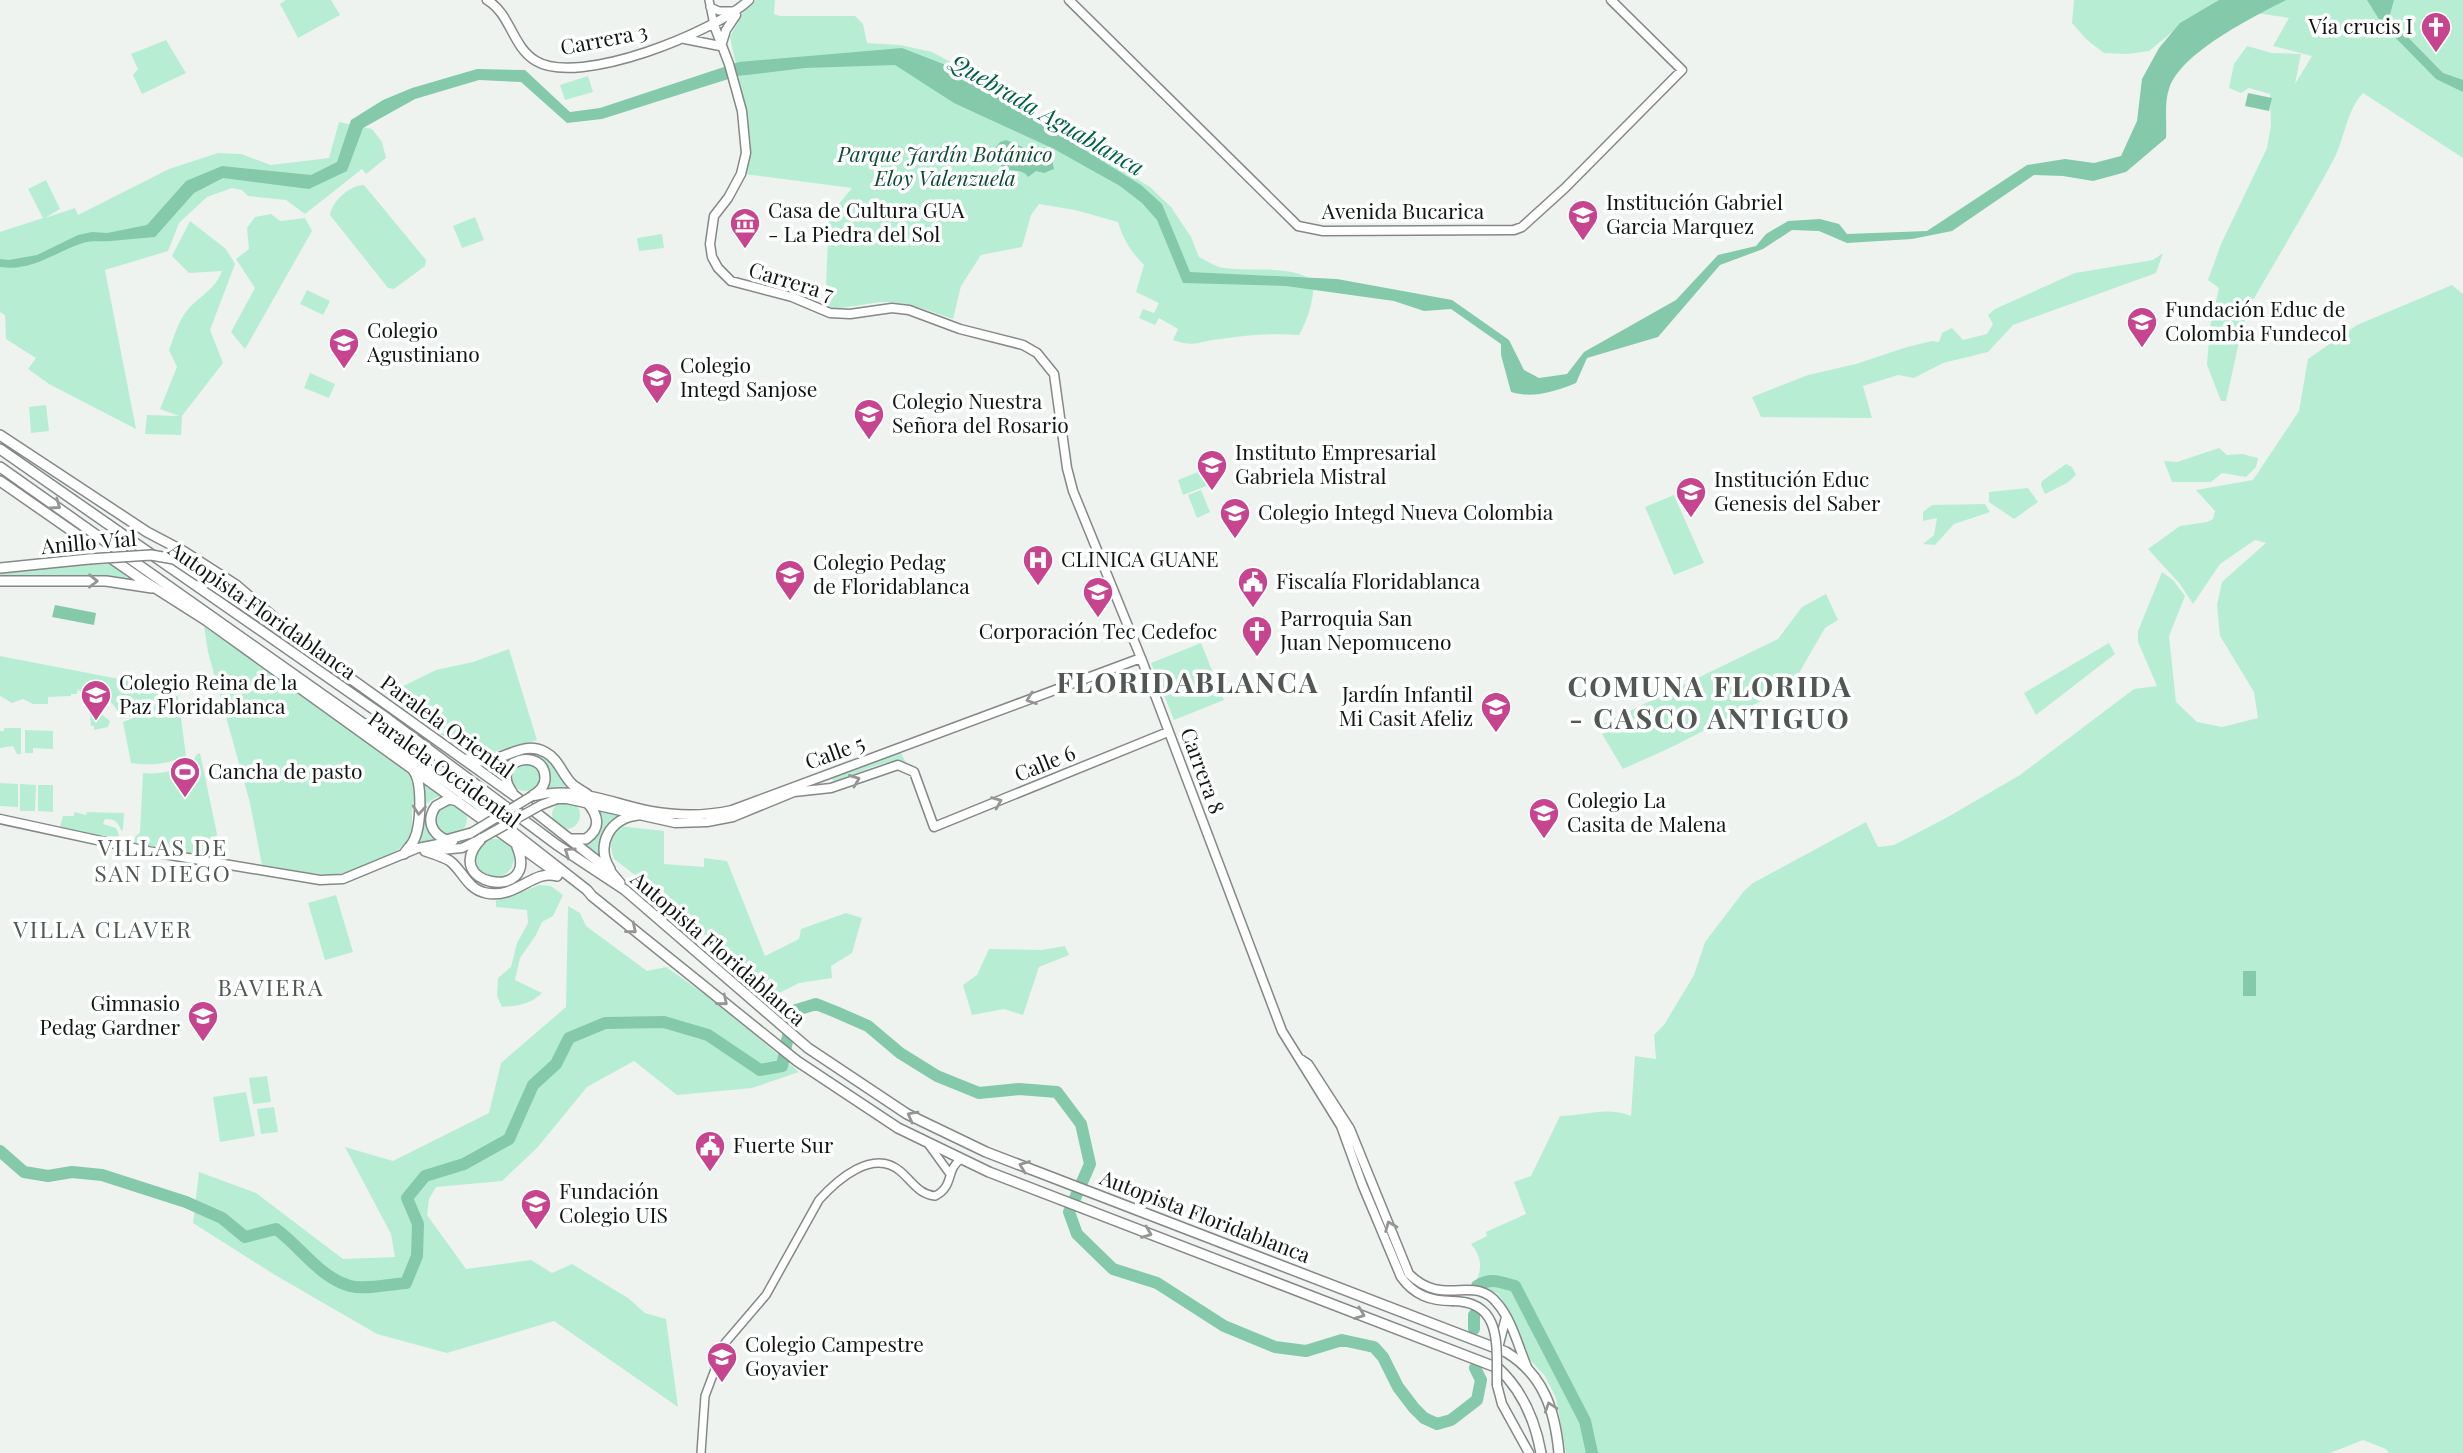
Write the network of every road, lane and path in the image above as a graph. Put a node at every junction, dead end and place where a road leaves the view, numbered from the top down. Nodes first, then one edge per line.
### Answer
1 (487, 0) edge
2 (750, 0) edge
3 (1069, 0) edge
4 (1611, 0) edge
5 (710, 4) edge
6 (738, 11) junction
7 (715, 26) junction
8 (682, 39) junction
9 (721, 45) junction
10 (1054, 374) joint
11 (0, 435) edge
12 (0, 449) edge
13 (0, 467) edge
14 (0, 481) edge
15 (0, 568) edge
16 (0, 581) edge
17 (162, 592) junction
18 (318, 656) junction
19 (1141, 658) junction
20 (388, 719) junction
21 (1168, 732) junction
22 (433, 738) junction
23 (462, 758) junction
24 (409, 766) junction
25 (914, 772) joint
26 (515, 796) junction
27 (532, 796) junction
28 (587, 798) junction
29 (458, 801) junction
30 (638, 815) junction
31 (0, 819) edge
32 (471, 833) junction
33 (565, 836) junction
34 (482, 838) junction
35 (517, 845) junction
36 (425, 851) junction
37 (404, 853) junction
38 (610, 871) junction
39 (564, 879) junction
40 (625, 890) junction
41 (592, 896) junction
42 (1297, 1056) junction
43 (926, 1142) junction
44 (961, 1159) junction
45 (950, 1174) junction
46 (1445, 1292) junction
47 (1418, 1294) junction
48 (1505, 1314) junction
49 (1498, 1348) junction
50 (1527, 1367) junction
51 (701, 1453) edge
52 (1529, 1453) edge
53 (1541, 1453) edge
54 (1559, 1453) edge

1 - 8 main road, Carrera 3
2 - 6 main road
3 - 4 main road, Avenida Bucarica
5 - 6 street
5 - 7 street
6 - 7 main road
6 - 9 main road
7 - 8 main road, Carrera 3
7 - 9 main road, Carrera 7
8 - 9 main road
9 - 10 main road, Carrera 7
10 - 19 main road, Carrera 8
11 - 18 highway, Paralela Oriental
12 - 20 highway, Autopista Floridablanca
13 -> 41 highway, Autopista Floridablanca
14 - 17 highway, Paralela Occidental
15 - 18 highway, Anillo Víal, bridge
16 -> 17 highway, Anillo Víal
17 - 24 highway, Paralela Occidental
18 - 22 highway, Paralela Oriental
19 - 21 main road, Carrera 8
19 -> 28 main road, Calle 5
20 - 22 highway
40 -> 20 highway, Autopista Floridablanca
25 -> 21 main road, Calle 6
21 - 42 main road, Carrera 8
22 - 23 highway, Paralela Oriental
23 - 26 highway, Paralela Oriental
23 - 28 highway
24 - 29 highway, Paralela Occidental
24 -> 37 highway
30 -> 25 main road, Calle 5
26 - 27 highway
26 - 33 highway, Paralela Oriental
27 - 28 main road, Calle 5
27 - 32 main road, bridge
28 - 30 main road, Calle 5
28 - 33 highway
28 - 34 main road, Calle 5, bridge
29 - 32 highway
29 - 35 highway, Paralela Occidental
30 - 38 highway
31 - 37 main road
32 - 37 main road
33 - 38 highway, Paralela Oriental
34 - 35 highway
34 - 36 main road
35 - 39 highway, Paralela Occidental
36 - 37 main road
36 - 39 highway
38 - 40 highway, Paralela Oriental
39 - 41 highway, Paralela Occidental
49 -> 40 highway, Autopista Floridablanca
41 -> 43 highway, Autopista Floridablanca
46 -> 42 main road, Carrera 8
42 - 47 main road, Carrera 8
43 - 44 highway, Autopista Floridablanca
43 - 45 street
44 - 45 street
44 -> 53 highway, Autopista Floridablanca
45 - 51 street
46 - 47 main road
46 - 48 main road, Carrera 8
47 - 52 main road, bridge
48 - 49 main road
48 - 50 main road, Carrera 8
49 - 50 highway, Autopista Floridablanca
54 -> 50 highway

